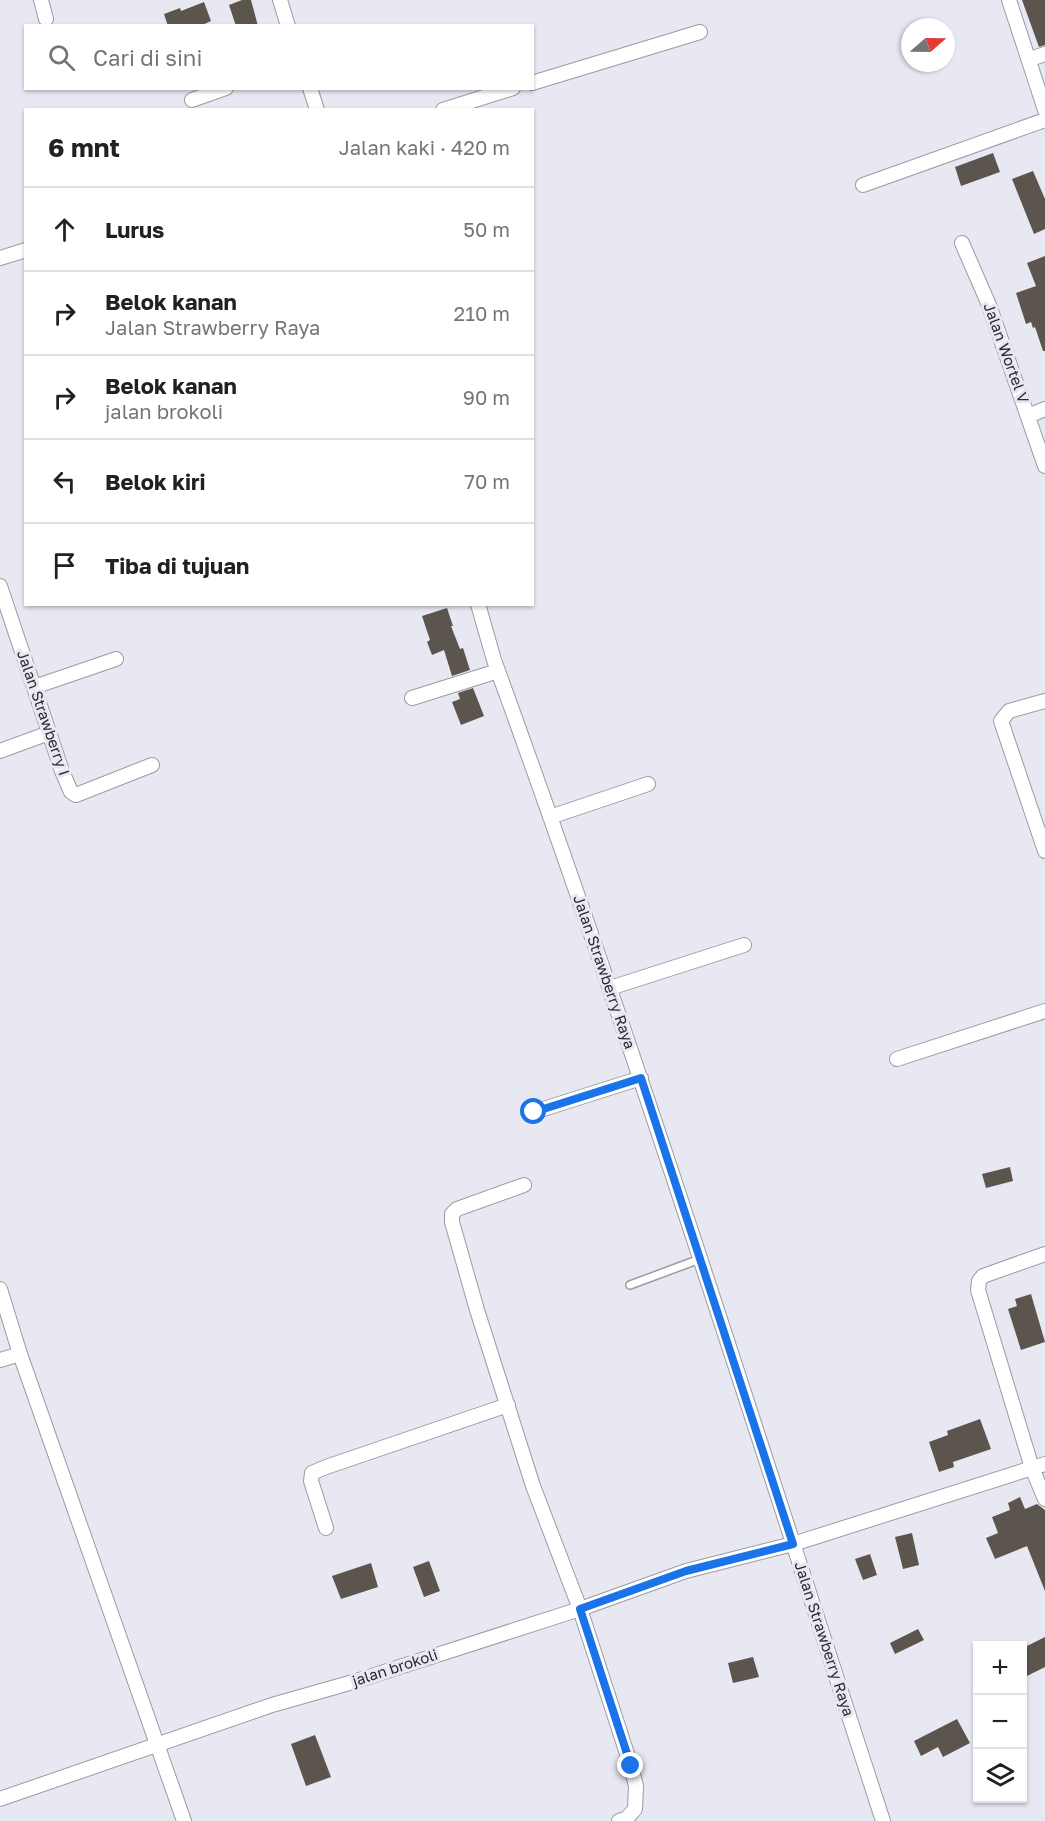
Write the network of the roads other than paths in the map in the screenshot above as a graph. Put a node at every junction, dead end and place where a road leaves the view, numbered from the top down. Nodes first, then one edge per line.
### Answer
1 (42, 0) edge
2 (280, 0) edge
3 (1010, 0) edge
4 (46, 19) dead end
5 (287, 24) edge
6 (700, 32) dead end
7 (1045, 54) edge
8 (1030, 59) junction
9 (534, 82) edge
10 (220, 90) edge
11 (311, 90) edge
12 (507, 90) edge
13 (192, 100) dead end
14 (316, 108) edge
15 (449, 108) edge
16 (1045, 110) edge
17 (1045, 120) edge
18 (863, 185) dead end
19 (962, 243) dead end
20 (24, 251) edge
21 (0, 258) edge
22 (1045, 410) edge
23 (1028, 416) junction
24 (1045, 466) edge
25 (0, 586) edge
26 (479, 606) edge
27 (116, 659) dead end
28 (498, 671) junction
29 (34, 687) junction
30 (412, 698) dead end
31 (1045, 701) edge
32 (49, 733) junction
33 (0, 751) edge
34 (152, 765) dead end
35 (648, 784) dead end
36 (550, 817) junction
37 (1045, 851) edge
38 (744, 945) dead end
39 (610, 988) junction
40 (1045, 1011) edge
41 (897, 1059) dead end
42 (641, 1078) junction
43 (534, 1112) dead end
44 (524, 1185) dead end
45 (1045, 1254) edge
46 (700, 1259) junction
47 (630, 1285) dead end
48 (0, 1289) edge
49 (20, 1353) junction
50 (0, 1360) edge
51 (508, 1405) junction
52 (1038, 1466) edge
53 (1045, 1499) edge
54 (326, 1528) dead end
55 (793, 1544) junction
56 (580, 1609) junction
57 (157, 1746) junction
58 (0, 1799) edge
59 (184, 1821) edge
60 (619, 1821) edge
61 (883, 1821) edge

1 - 4 street
2 - 5 street
3 - 8 street
6 - 9 street
7 - 8 street
8 - 16 street
10 - 13 street
11 - 14 street
12 - 15 street
17 - 18 street
19 - 23 street, Jalan Wortel V
20 - 21 street
22 - 23 street
23 - 24 street, Jalan Wortel V
25 - 29 street, Jalan Strawberry I
26 - 28 street, Jalan Strawberry Raya
27 - 29 street
28 - 30 street
28 - 36 street, Jalan Strawberry Raya
29 - 32 street, Jalan Strawberry I
31 - 37 street
32 - 33 street
32 - 34 street, Jalan Strawberry I
35 - 36 street
36 - 39 street, Jalan Strawberry Raya
38 - 39 street
39 - 42 street, Jalan Strawberry Raya
40 - 41 street
42 - 43 street
42 - 46 street, Jalan Strawberry Raya
44 - 51 street
45 - 52 street
46 - 47 lane
46 - 55 street, Jalan Strawberry Raya
48 - 49 street
49 - 50 street
49 - 57 street
51 - 54 street
51 - 56 street
52 - 53 street
52 - 55 street, jalan brokoli
55 - 56 street, jalan brokoli
55 - 61 street, Jalan Strawberry Raya
56 - 57 street, jalan brokoli
56 - 60 street
57 - 58 street, jalan brokoli
57 - 59 street

